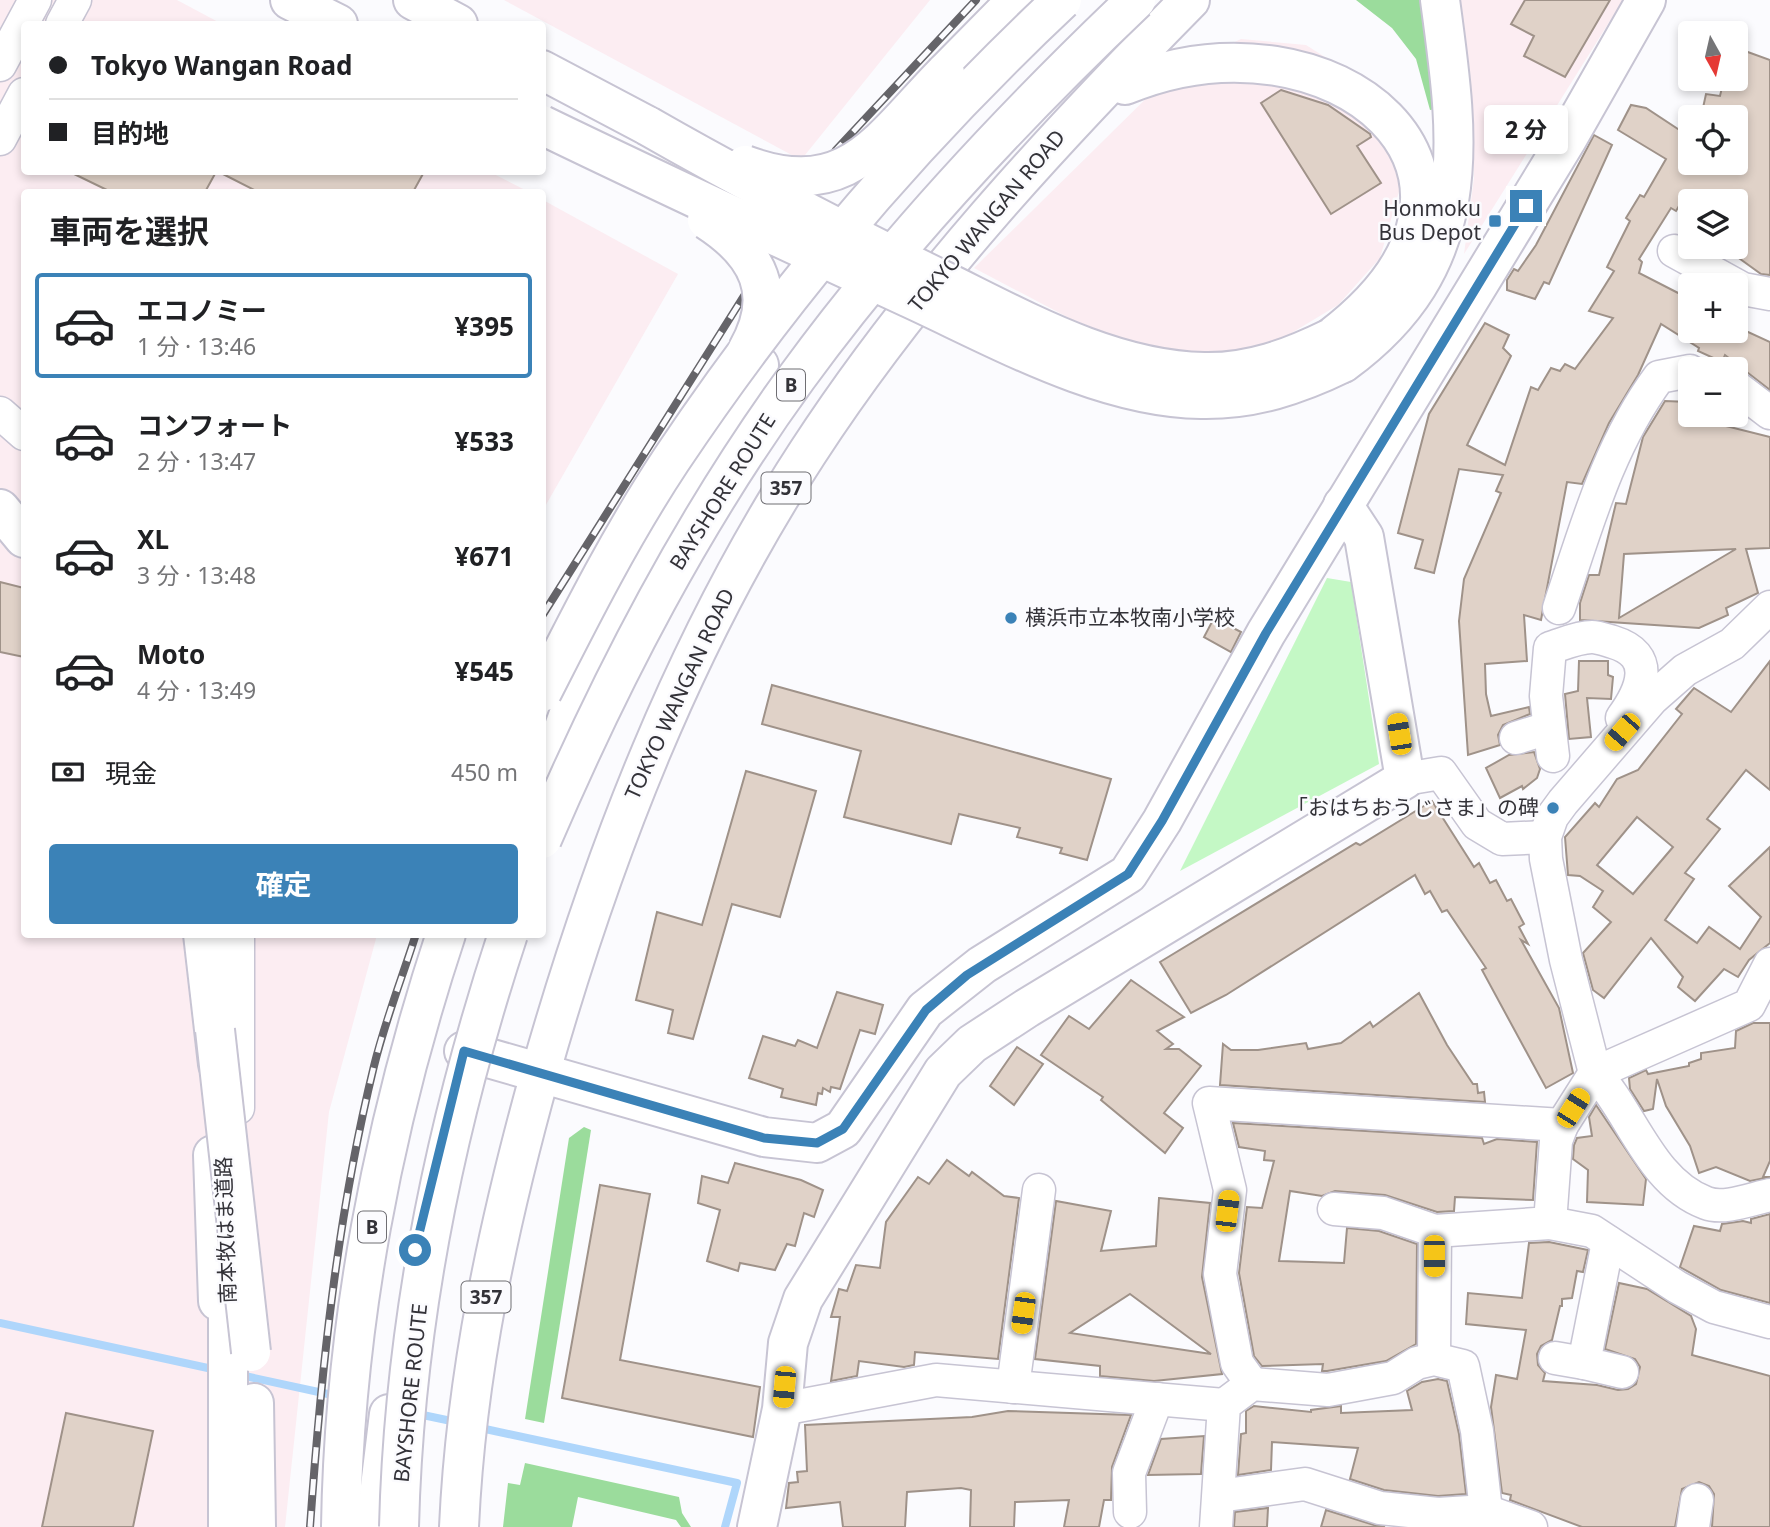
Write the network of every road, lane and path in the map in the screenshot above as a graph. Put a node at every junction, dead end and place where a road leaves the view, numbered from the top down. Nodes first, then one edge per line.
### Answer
1 (35, 0) edge
2 (75, 0) edge
3 (290, 0) edge
4 (412, 0) edge
5 (1017, 0) edge
6 (1047, 0) edge
7 (1062, 0) edge
8 (1136, 0) edge
9 (1190, 0) edge
10 (1440, 0) edge
11 (1646, 0) edge
12 (24, 21) edge
13 (64, 21) edge
14 (332, 21) edge
15 (452, 21) edge
16 (21, 26) edge
17 (1216, 31) dead end
18 (0, 65) edge
19 (546, 72) edge
20 (1384, 76) dead end
21 (21, 100) edge
22 (649, 126) junction
23 (546, 127) edge
24 (0, 139) edge
25 (622, 164) junction
26 (1022, 178) junction
27 (1674, 251) dead end
28 (1770, 294) edge
29 (1337, 350) junction
30 (1678, 373) edge
31 (1748, 397) edge
32 (0, 413) edge
33 (1770, 414) edge
34 (21, 431) edge
35 (0, 494) edge
36 (1343, 505) junction
37 (0, 509) edge
38 (21, 518) edge
39 (21, 534) edge
40 (1770, 607) edge
41 (1559, 608) dead end
42 (559, 694) edge
43 (1516, 738) dead end
44 (546, 767) edge
45 (1587, 773) junction
46 (1405, 779) junction
47 (546, 830) edge
48 (1545, 837) junction
49 (192, 938) edge
50 (204, 938) edge
51 (238, 938) edge
52 (445, 938) edge
53 (495, 938) edge
54 (507, 938) edge
55 (1770, 964) edge
56 (215, 1030) junction
57 (464, 1051) junction
58 (541, 1072) junction
59 (1595, 1073) junction
60 (1562, 1125) junction
61 (1039, 1190) dead end
62 (1770, 1195) edge
63 (1334, 1209) dead end
64 (1550, 1223) junction
65 (1435, 1231) junction
66 (1608, 1242) junction
67 (1770, 1322) edge
68 (1434, 1359) junction
69 (1622, 1372) dead end
70 (1252, 1384) junction
71 (1013, 1387) junction
72 (1157, 1399) junction
73 (1224, 1405) junction
74 (782, 1409) junction
75 (1219, 1496) junction
76 (1486, 1511) junction
77 (1130, 1513) dead end
78 (217, 1527) edge
79 (230, 1527) edge
80 (256, 1527) edge
81 (341, 1527) edge
82 (375, 1527) edge
83 (399, 1527) edge
84 (459, 1527) edge
85 (757, 1527) edge
86 (1216, 1527) edge
87 (1531, 1527) edge

1 - 12 street
2 - 13 street
3 - 14 main road
4 - 15 main road
5 - 22 main road, bridge
6 - 42 main road
7 - 42 main road, bridge
8 - 47 main road, BAYSHORE ROUTE / B, bridge
9 - 26 main road, TOKYO WANGAN ROAD / 357
10 - 29 main road
11 - 36 main road
16 - 18 street
17 - 26 main road
19 - 22 main road
20 - 29 main road
21 - 24 street
22 - 29 main road, bridge
23 - 25 main road, bridge
25 - 29 main road, bridge
25 - 42 main road, bridge
26 - 58 main road, TOKYO WANGAN ROAD / 357
27 - 28 street
30 - 41 street
31 - 33 street
32 - 34 street
35 - 38 main road
36 - 46 main road
36 - 58 main road
37 - 39 main road
40 - 45 street
42 - 44 main road
43 - 45 street
45 - 48 street
46 - 48 street
46 - 74 main road
48 - 59 street
49 - 78 main road, 南本牧はま道路
50 - 56 main road, 南本牧はま道路
51 - 79 street
52 - 81 main road, B
53 - 57 main road
54 - 83 main road, BAYSHORE ROUTE, bridge
55 - 59 street
56 - 79 main road, 南本牧はま道路, bridge
56 - 80 main road, bridge
57 - 58 main road
57 - 82 main road
58 - 84 main road, TOKYO WANGAN ROAD / 357
59 - 60 street
59 - 62 street
60 - 64 street
60 - 70 street
61 - 71 street
63 - 65 street
64 - 65 street
64 - 66 street
65 - 68 street
66 - 67 street
66 - 69 street
68 - 70 street
68 - 76 street
70 - 73 street
71 - 72 street
71 - 74 street
72 - 73 street
72 - 77 street
73 - 75 street
74 - 85 main road
75 - 76 street
75 - 86 street
76 - 87 street

